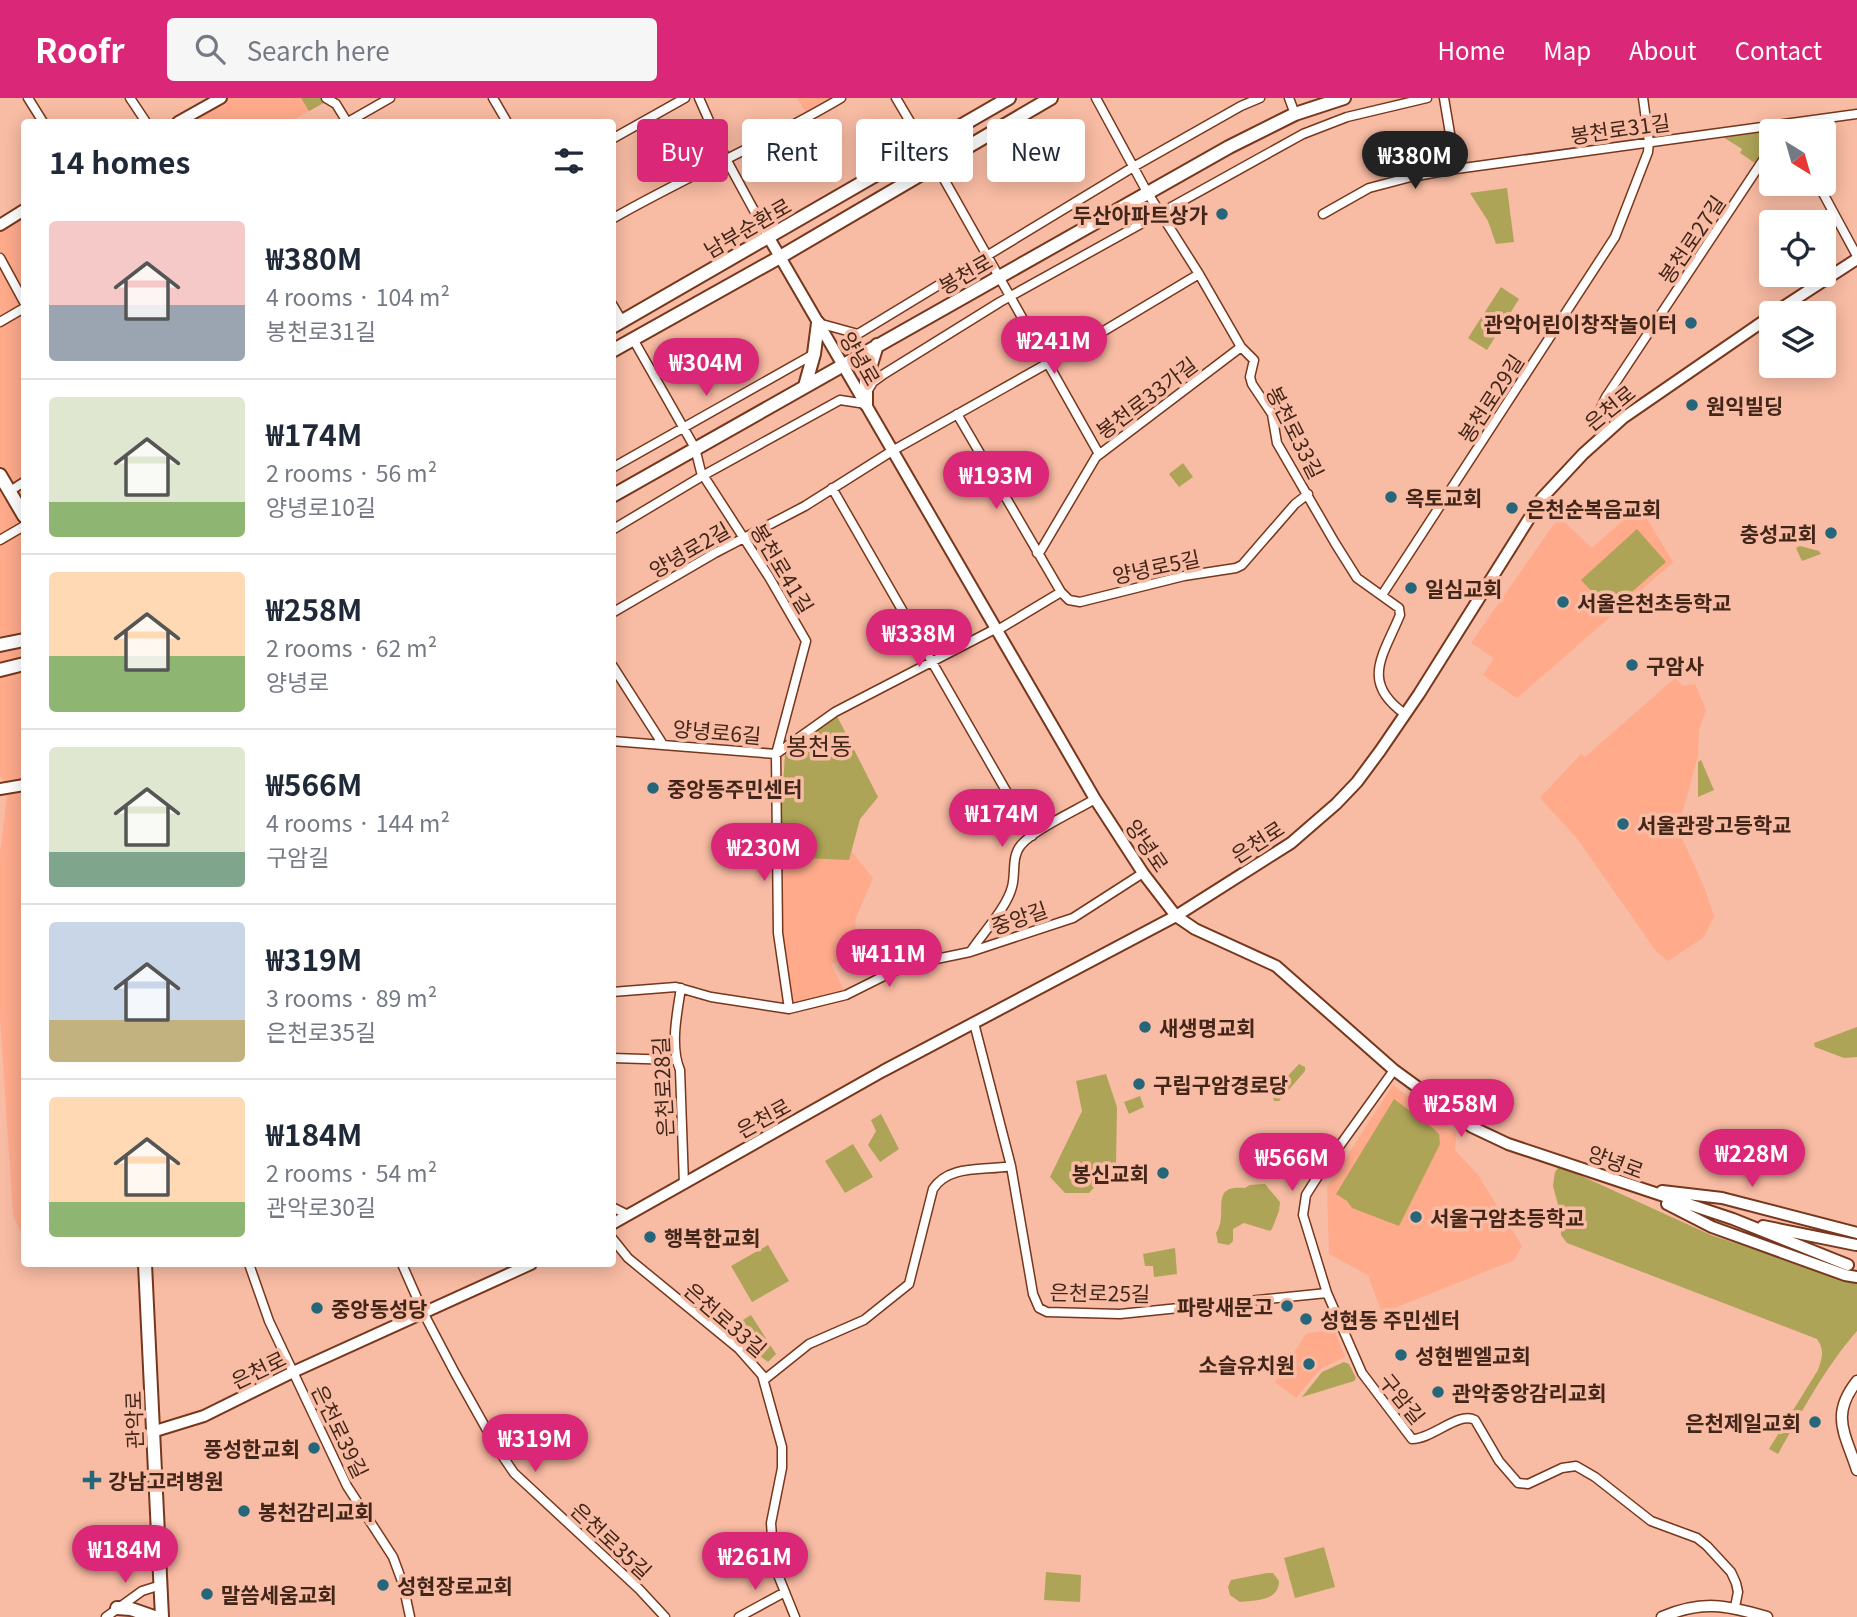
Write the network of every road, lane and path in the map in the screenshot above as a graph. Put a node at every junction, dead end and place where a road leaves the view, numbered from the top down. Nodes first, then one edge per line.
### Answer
1 (28, 98) edge
2 (130, 98) edge
3 (221, 98) edge
4 (326, 98) edge
5 (390, 98) edge
6 (493, 98) edge
7 (685, 98) edge
8 (699, 98) edge
9 (841, 98) edge
10 (895, 98) edge
11 (1009, 98) edge
12 (1051, 98) edge
13 (1096, 98) edge
14 (1260, 98) edge
15 (1289, 98) edge
16 (1344, 98) edge
17 (1427, 98) edge
18 (1444, 98) edge
19 (1643, 98) edge
20 (1295, 114) junction
21 (1857, 114) edge
22 (41, 119) edge
23 (144, 119) edge
24 (183, 119) edge
25 (345, 119) edge
26 (352, 119) edge
27 (505, 119) edge
28 (708, 119) edge
29 (908, 119) edge
30 (973, 119) edge
31 (1834, 119) edge
32 (1759, 131) edge
33 (616, 137) edge
34 (1649, 142) junction
35 (973, 143) edge
36 (728, 158) edge
37 (728, 163) edge
38 (1135, 166) junction
39 (1759, 166) edge
40 (1456, 169) junction
41 (679, 182) edge
42 (865, 182) edge
43 (907, 182) edge
44 (945, 182) edge
45 (1147, 192) junction
46 (1824, 196) edge
47 (21, 213) edge
48 (1162, 213) junction
49 (1323, 215) dead end
50 (616, 217) edge
51 (0, 225) edge
52 (769, 238) junction
53 (780, 257) junction
54 (987, 257) junction
55 (0, 258) edge
56 (1857, 258) edge
57 (1199, 274) junction
58 (999, 276) junction
59 (21, 296) edge
60 (664, 296) junction
61 (1010, 297) junction
62 (1792, 301) edge
63 (21, 310) edge
64 (674, 316) junction
65 (0, 322) edge
66 (818, 323) junction
67 (1759, 323) edge
68 (616, 325) edge
69 (633, 339) junction
70 (877, 345) junction
71 (1241, 347) junction
72 (616, 349) edge
73 (814, 354) junction
74 (1046, 364) junction
75 (842, 365) junction
76 (805, 386) junction
77 (866, 400) junction
78 (957, 414) junction
79 (683, 427) junction
80 (1608, 431) junction
81 (695, 448) junction
82 (892, 451) junction
83 (1099, 454) junction
84 (616, 466) edge
85 (0, 475) edge
86 (704, 475) junction
87 (21, 484) edge
88 (832, 488) junction
89 (10, 491) junction
90 (616, 494) edge
91 (1308, 494) junction
92 (21, 511) edge
93 (21, 528) edge
94 (616, 528) edge
95 (744, 537) junction
96 (0, 540) edge
97 (1037, 553) junction
98 (1061, 592) junction
99 (1382, 595) junction
100 (616, 611) edge
101 (996, 630) junction
102 (21, 640) edge
103 (0, 644) edge
104 (932, 662) junction
105 (21, 665) edge
106 (0, 670) edge
107 (616, 671) edge
108 (1405, 714) junction
109 (616, 741) edge
110 (662, 743) junction
111 (776, 754) junction
112 (21, 786) edge
113 (0, 789) edge
114 (1094, 799) junction
115 (1032, 836) junction
116 (1143, 873) junction
117 (1176, 916) junction
118 (970, 952) junction
119 (681, 988) junction
120 (616, 992) edge
121 (789, 1009) junction
122 (974, 1023) junction
123 (616, 1058) edge
124 (676, 1060) junction
125 (1394, 1070) junction
126 (1011, 1166) junction
127 (684, 1184) junction
128 (1636, 1189) junction
129 (616, 1209) edge
130 (628, 1215) junction
131 (1733, 1219) junction
132 (616, 1222) edge
133 (1857, 1233) edge
134 (616, 1243) edge
135 (1856, 1245) edge
136 (145, 1267) edge
137 (250, 1267) edge
138 (403, 1267) edge
139 (525, 1267) edge
140 (1854, 1273) edge
141 (1327, 1293) junction
142 (424, 1314) junction
143 (293, 1372) junction
144 (764, 1380) junction
145 (1857, 1381) edge
146 (152, 1432) junction
147 (1857, 1470) edge
148 (161, 1585) junction
149 (785, 1592) junction
150 (1735, 1607) junction
151 (117, 1608) junction
152 (106, 1617) edge
153 (154, 1617) edge
154 (162, 1617) edge
155 (410, 1617) edge
156 (665, 1617) edge
157 (738, 1617) edge
158 (795, 1617) edge
159 (1662, 1617) edge
160 (1767, 1617) edge

1 - 22 street
2 - 23 street
3 - 24 main road
4 - 25 street
5 - 26 street
6 - 27 street
7 - 33 street
8 - 28 street
9 - 36 street
10 - 29 street
11 - 30 main road, 남부순환로
12 - 35 main road, 남부순환로
13 - 38 street
14 - 38 street, 봉천로
15 - 20 street
16 - 20 main road, 봉천로
17 - 48 street, 봉천로
18 - 40 street
19 - 34 street, 봉천로29길
20 - 45 main road, 봉천로
21 - 31 street, 봉천로31길
32 - 34 street, 봉천로31길
34 - 40 street, 봉천로31길
34 - 99 street, 봉천로29길
37 - 52 street
38 - 45 street
38 - 54 street, 봉천로
39 - 80 street, 봉천로27길
40 - 49 street, 봉천로31길
41 - 50 street
42 - 52 main road, 남부순환로
43 - 53 main road, 남부순환로
44 - 54 street
45 - 48 street, 봉천로33길
45 - 58 main road, 봉천로
46 - 56 street
47 - 51 main road
48 - 57 street, 봉천로33길
48 - 61 street, 봉천로
52 - 53 main road, 양녕로
52 - 60 main road, 남부순환로
53 - 64 main road, 남부순환로
53 - 66 main road, 양녕로
54 - 58 street
54 - 66 street, 봉천로
55 - 59 street
56 - 62 main road, 은천로
57 - 71 street, 봉천로33길
57 - 74 street, 양녕로2길
58 - 61 street
58 - 70 main road, 봉천로
60 - 64 main road
60 - 68 main road, 남부순환로
61 - 74 street
61 - 77 street, 봉천로
63 - 65 street
64 - 69 main road, 남부순환로
66 - 73 main road
66 - 75 main road, 양녕로
67 - 80 main road, 은천로
68 - 72 main road
69 - 72 main road, 남부순환로
69 - 79 street
70 - 75 main road, 봉천로
70 - 77 main road
71 - 83 street, 봉천로33가길
71 - 91 street, 봉천로33길
73 - 76 main road
73 - 79 street
74 - 78 street, 양녕로2길
74 - 83 street
75 - 76 main road, 봉천로
75 - 77 main road, 양녕로
76 - 81 main road, 봉천로
77 - 82 main road, 양녕로
77 - 86 street
78 - 82 street, 양녕로2길
78 - 97 street
79 - 81 street
79 - 84 street
80 - 108 main road, 은천로
81 - 86 street, 봉천로41길
81 - 90 main road, 봉천로
82 - 88 street, 양녕로2길
82 - 101 main road, 양녕로
83 - 97 street, 봉천로33가길
85 - 89 main road
86 - 94 street
86 - 95 street, 봉천로41길
87 - 89 street
88 - 95 street, 양녕로2길
88 - 104 street
89 - 92 main road
91 - 98 street, 양녕로5길
91 - 99 street, 봉천로33길
93 - 96 street
95 - 100 street, 양녕로2길
95 - 111 street, 봉천로41길
97 - 98 street
98 - 101 street
99 - 108 street, 봉천로33길
101 - 104 street, 양녕로6길
101 - 114 main road, 양녕로
102 - 103 main road
104 - 111 street, 양녕로6길
104 - 115 street
105 - 106 main road
107 - 110 street
108 - 117 main road, 은천로
109 - 110 street, 양녕로6길
110 - 111 street, 양녕로6길
111 - 121 street, 봉천로41길
112 - 113 main road
114 - 115 street
114 - 116 main road, 양녕로
115 - 118 street
116 - 117 main road, 양녕로
116 - 118 street, 중앙길
117 - 122 main road, 은천로
117 - 125 main road, 양녕로
118 - 121 street, 중앙길
119 - 120 street, 중앙길
119 - 121 street, 중앙길
119 - 124 street, 은천로28길
122 - 126 street, 은천로25길
122 - 127 main road, 은천로
123 - 124 street
124 - 127 street, 은천로28길
125 - 128 main road, 양녕로
125 - 141 street, 구암길
126 - 141 street, 은천로25길
126 - 144 street
127 - 130 main road, 은천로
128 - 131 main road, 양녕로
128 - 133 main road
128 - 140 main road
129 - 130 street
130 - 132 main road, 은천로
131 - 135 main road, 양녕로
131 - 140 main road, 양녕로
134 - 144 street, 은천로33길
136 - 146 main road, 관악로
137 - 143 street, 은천로39길
138 - 142 street, 은천로35길
139 - 142 main road, 은천로
141 - 150 street, 구암길
142 - 143 main road, 은천로
142 - 156 street, 은천로35길
143 - 146 main road, 은천로
143 - 155 street, 은천로39길
144 - 149 street, 은천로33길
145 - 147 street
146 - 148 main road, 관악로
148 - 151 street
148 - 154 main road, 관악로
149 - 157 street
149 - 158 street
150 - 159 street
150 - 160 street
151 - 152 street
151 - 153 main road

